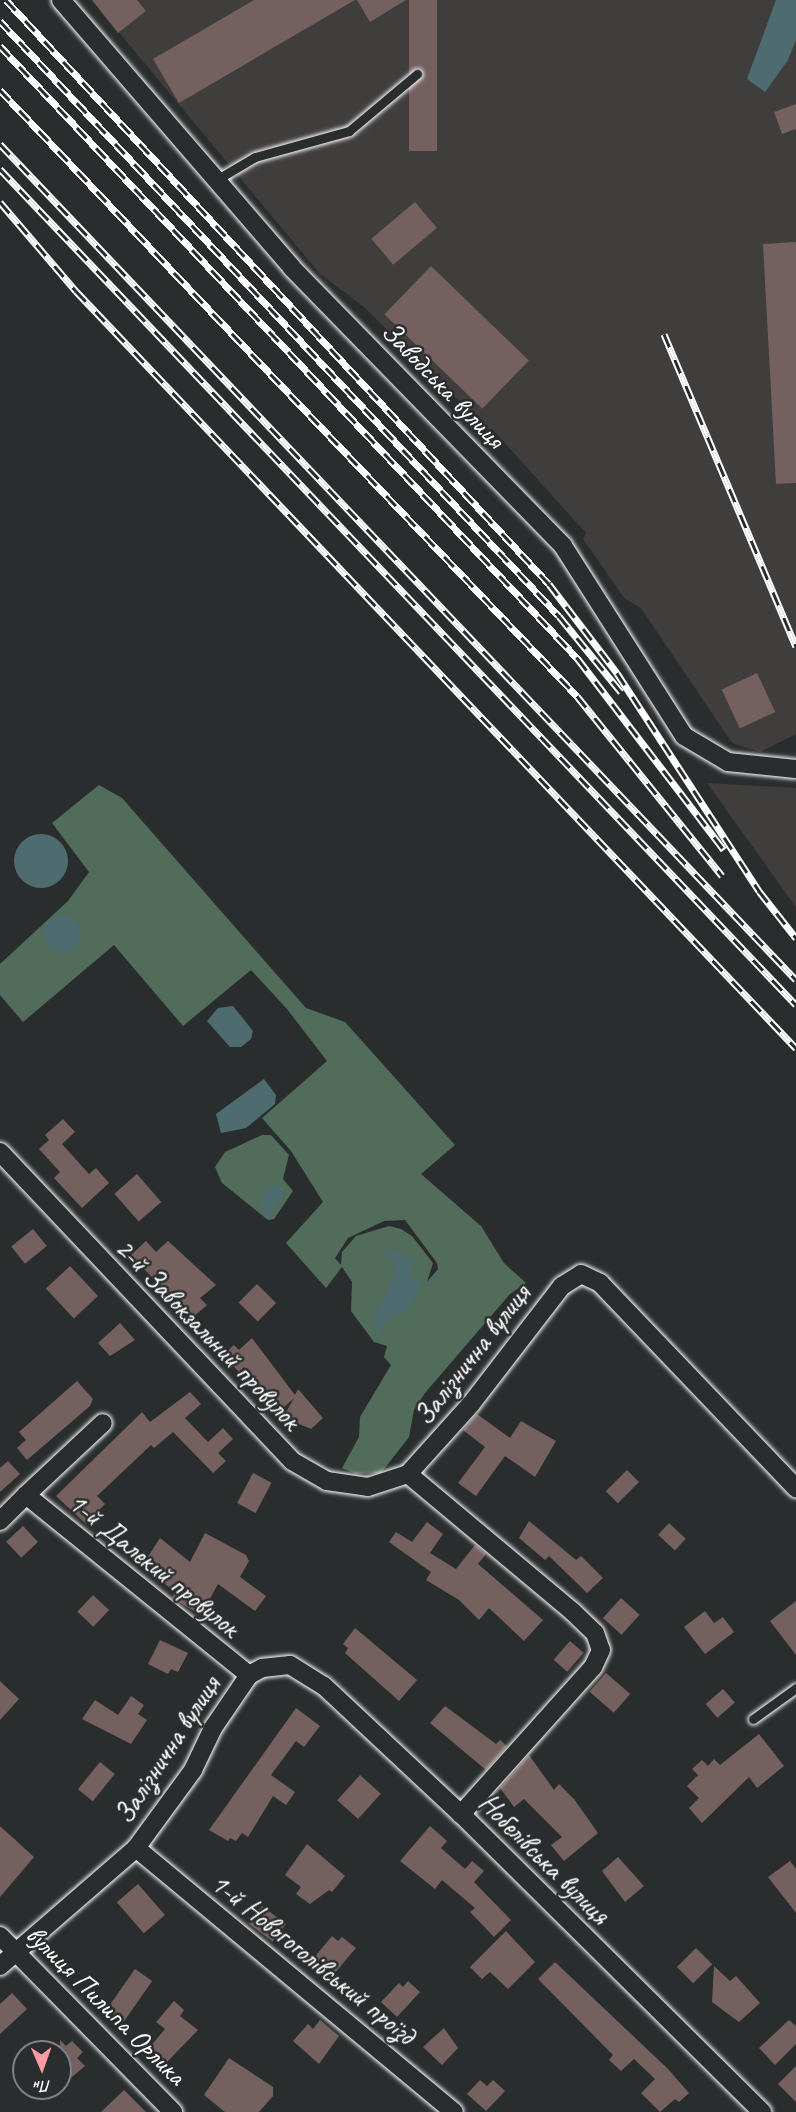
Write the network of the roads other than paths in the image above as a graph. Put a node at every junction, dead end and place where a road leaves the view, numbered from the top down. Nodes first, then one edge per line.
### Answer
1 (61, 0) edge
2 (417, 74) dead end
3 (216, 180) junction
4 (796, 769) edge
5 (0, 1152) edge
6 (103, 1423) dead end
7 (408, 1474) junction
8 (796, 1488) edge
9 (26, 1496) junction
10 (0, 1521) edge
11 (275, 1665) joint
12 (249, 1675) junction
13 (796, 1688) edge
14 (753, 1719) dead end
15 (461, 1814) junction
16 (136, 1848) junction
17 (0, 1936) edge
18 (15, 1953) junction
19 (0, 1966) edge
20 (173, 2112) edge
21 (454, 2112) edge
22 (762, 2112) edge

1 - 3 street, Заводська вулиця
2 - 3 lane
3 - 4 street, Заводська вулиця
5 - 7 street, 2-й Завокзальний провулок
6 - 9 street, 1-й Далекий провулок
7 - 8 street, Залізнична вулиця
7 - 15 street
9 - 10 street, 1-й Далекий провулок
9 - 12 street, 1-й Далекий провулок
11 - 12 street, Залізнична вулиця
11 - 15 street, Нобелівська вулиця
12 - 16 street, Залізнична вулиця
13 - 14 lane
15 - 22 street, Нобелівська вулиця
16 - 18 street, Залізнична вулиця
16 - 21 street, 1-й Новогоголівський проїзд
17 - 18 street, вулиця Пилипа Орлика
18 - 19 street, Залізнична вулиця
18 - 20 street, вулиця Пилипа Орлика

